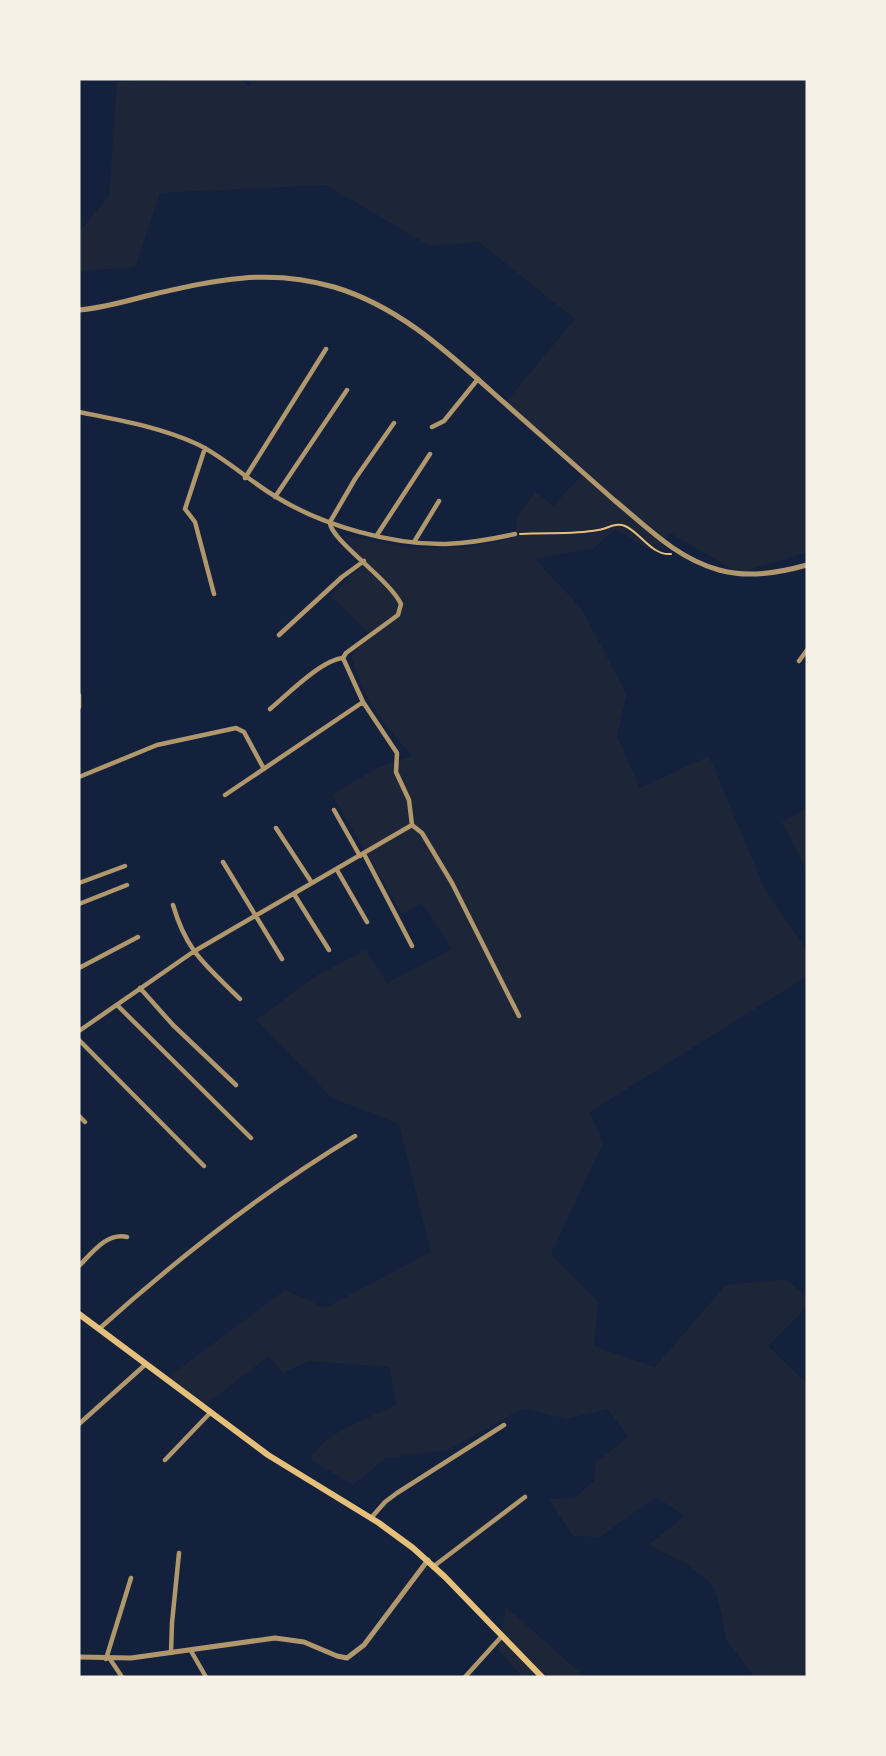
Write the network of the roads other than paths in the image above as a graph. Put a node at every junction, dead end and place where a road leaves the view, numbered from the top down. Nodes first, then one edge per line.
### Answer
1 (79, 310) edge
2 (326, 349) dead end
3 (478, 379) junction
4 (347, 390) dead end
5 (79, 412) edge
6 (394, 424) dead end
7 (432, 427) dead end
8 (205, 448) junction
9 (430, 454) dead end
10 (246, 478) junction
11 (275, 497) junction
12 (439, 501) dead end
13 (330, 522) junction
14 (515, 534) road end
15 (377, 535) junction
16 (414, 542) junction
17 (364, 561) junction
18 (807, 565) edge
19 (214, 594) dead end
20 (279, 635) dead end
21 (807, 650) edge
22 (343, 658) junction
23 (799, 661) dead end
24 (79, 695) edge
25 (363, 702) junction
26 (79, 707) edge
27 (270, 709) dead end
28 (264, 769) junction
29 (79, 776) edge
30 (225, 795) dead end
31 (334, 810) dead end
32 (412, 825) junction
33 (275, 828) dead end
34 (362, 855) junction
35 (223, 862) dead end
36 (125, 866) dead end
37 (337, 870) junction
38 (79, 883) edge
39 (312, 883) junction
40 (127, 885) dead end
41 (295, 894) junction
42 (79, 904) edge
43 (173, 905) dead end
44 (257, 916) junction
45 (367, 922) dead end
46 (138, 937) dead end
47 (412, 946) dead end
48 (329, 950) dead end
49 (193, 952) junction
50 (282, 959) dead end
51 (79, 968) edge
52 (140, 988) junction
53 (240, 999) dead end
54 (117, 1005) junction
55 (520, 1016) dead end
56 (79, 1031) edge
57 (79, 1040) edge
58 (236, 1086) dead end
59 (79, 1116) edge
60 (85, 1122) dead end
61 (355, 1136) dead end
62 (251, 1138) dead end
63 (204, 1166) dead end
64 (127, 1237) dead end
65 (79, 1266) edge
66 (79, 1314) edge
67 (99, 1329) junction
68 (146, 1364) junction
69 (211, 1413) junction
70 (79, 1424) edge
71 (504, 1425) dead end
72 (165, 1460) dead end
73 (525, 1497) dead end
74 (370, 1518) junction
75 (179, 1553) dead end
76 (428, 1560) junction
77 (434, 1566) junction
78 (131, 1578) dead end
79 (502, 1636) junction
80 (191, 1651) junction
81 (171, 1653) junction
82 (79, 1657) edge
83 (108, 1659) junction
84 (122, 1677) edge
85 (206, 1677) edge
86 (465, 1677) edge
87 (542, 1677) edge

1 - 3 street
2 - 10 street
3 - 7 street
3 - 18 street
4 - 11 street
5 - 8 street
6 - 13 street
8 - 10 street
8 - 19 street
9 - 15 street
10 - 11 street
11 - 13 street
12 - 16 street
13 - 15 street
13 - 17 street
14 - 16 street
15 - 16 street
17 - 20 street
17 - 22 street
21 - 23 street
22 - 25 street
22 - 27 street
24 - 26 street
25 - 28 street
25 - 32 street
28 - 29 street
28 - 30 street
31 - 34 street
32 - 34 street
32 - 55 street
33 - 39 street
34 - 37 street
34 - 47 street
35 - 44 street
36 - 38 street
37 - 39 street
37 - 45 street
39 - 41 street
40 - 42 street
41 - 44 street
41 - 48 street
43 - 49 street
44 - 49 street
44 - 50 street
46 - 51 street
49 - 52 street
49 - 53 street
52 - 54 street
52 - 58 street
54 - 56 street
54 - 62 street
57 - 63 street
59 - 60 street
61 - 67 street
64 - 65 street
66 - 67 main road
67 - 68 main road
68 - 69 main road
68 - 70 street
69 - 72 street
69 - 74 main road
71 - 74 street
73 - 77 street
74 - 76 main road
75 - 81 street
76 - 77 main road
76 - 80 street
77 - 79 main road
78 - 83 street
79 - 86 street
79 - 87 main road
80 - 81 street
80 - 85 street
81 - 83 street
82 - 83 street
83 - 84 street

